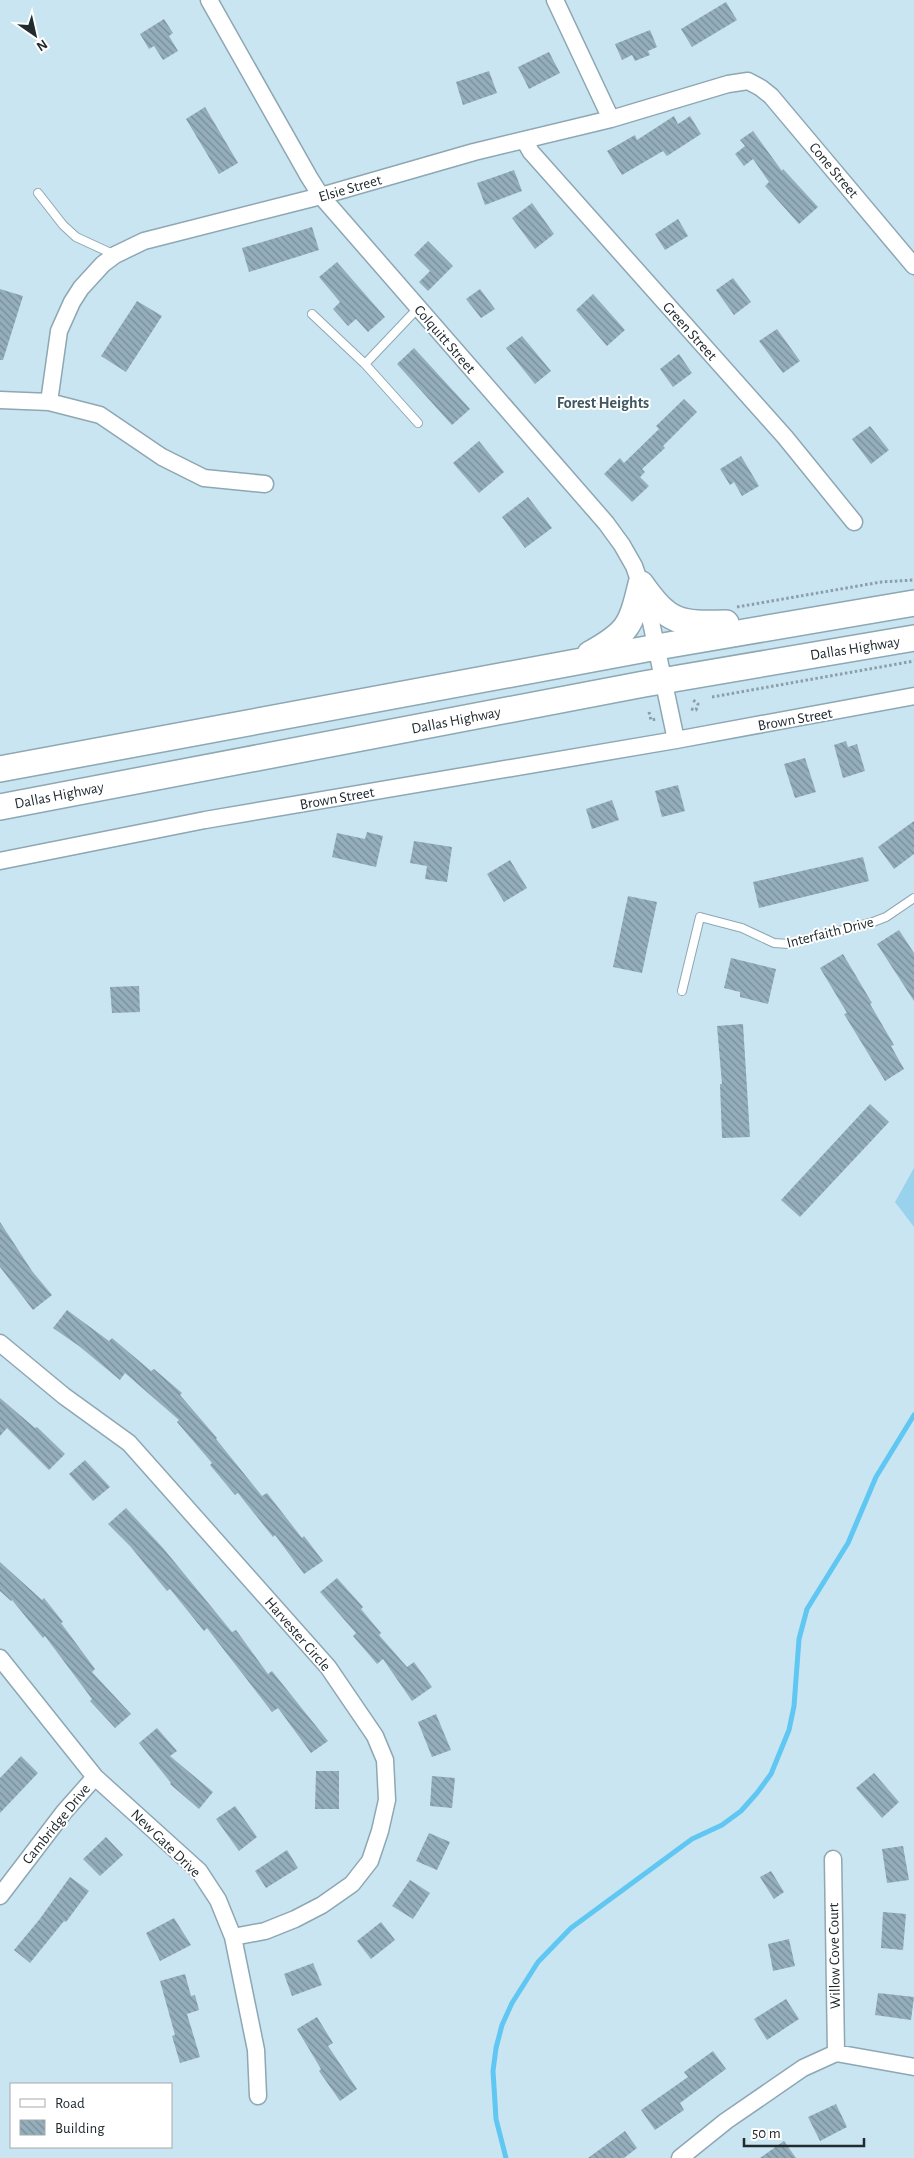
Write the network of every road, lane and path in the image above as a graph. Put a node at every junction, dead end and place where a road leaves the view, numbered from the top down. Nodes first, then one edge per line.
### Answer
1 (210, 0) edge
2 (555, 0) edge
3 (748, 81) joint
4 (611, 118) junction
5 (524, 140) junction
6 (38, 193) dead end
7 (321, 196) junction
8 (115, 255) junction
9 (914, 266) edge
10 (418, 308) junction
11 (312, 314) dead end
12 (365, 364) junction
13 (0, 400) edge
14 (49, 402) junction
15 (418, 423) dead end
16 (265, 484) dead end
17 (854, 522) dead end
18 (914, 580) edge
19 (641, 584) junction
20 (914, 603) edge
21 (731, 608) dead end
22 (796, 623) junction
23 (914, 638) edge
24 (657, 647) junction
25 (914, 661) edge
26 (574, 663) junction
27 (663, 680) junction
28 (914, 696) edge
29 (712, 697) dead end
30 (694, 700) dead end
31 (691, 709) dead end
32 (649, 712) dead end
33 (657, 719) dead end
34 (676, 740) junction
35 (0, 769) edge
36 (0, 806) edge
37 (0, 861) edge
38 (914, 898) edge
39 (682, 991) dead end
40 (0, 1343) edge
41 (0, 1658) edge
42 (95, 1777) junction
43 (833, 1859) dead end
44 (0, 1896) edge
45 (233, 1937) junction
46 (836, 2053) junction
47 (914, 2068) edge
48 (258, 2096) dead end
49 (680, 2158) edge

1 - 7 street, Colquitt Street
2 - 4 street
3 - 4 street, Elsie Street
3 - 9 street, Cone Street
4 - 5 street, Elsie Street
5 - 7 street, Elsie Street
5 - 17 street, Green Street
6 - 8 lane
7 - 8 street, Elsie Street
7 - 10 street, Colquitt Street
8 - 14 street, Elsie Street
10 - 12 lane
10 - 19 street, Colquitt Street
11 - 12 lane
12 - 15 lane
13 - 14 street
14 - 16 street
18 - 21 path
19 - 22 main road
19 - 24 street, Colquitt Street
19 - 26 main road
20 - 22 main road
22 - 24 main road
23 - 27 main road, Dallas Highway
24 - 26 main road
24 - 27 street, Colquitt Street
25 - 29 path
26 - 35 main road
27 - 34 street
27 - 36 main road, Dallas Highway
28 - 34 street, Brown Street
30 - 31 path
32 - 33 path
34 - 37 street, Brown Street
38 - 39 lane, Interfaith Drive
40 - 45 street, Harvester Circle
41 - 42 street, New Gate Drive
42 - 44 street, Cambridge Drive
42 - 45 street, New Gate Drive
43 - 46 street, Willow Cove Court
45 - 48 street, New Gate Drive
46 - 47 street
46 - 49 street

